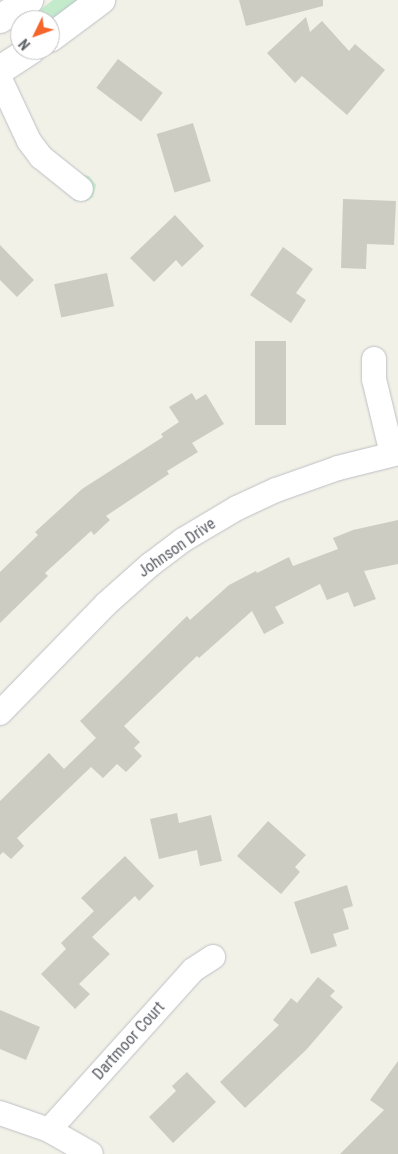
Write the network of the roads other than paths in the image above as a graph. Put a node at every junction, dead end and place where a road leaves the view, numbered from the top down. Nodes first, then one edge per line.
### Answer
1 (28, 0) edge
2 (101, 0) edge
3 (0, 19) edge
4 (60, 31) edge
5 (16, 60) edge
6 (0, 70) edge
7 (0, 79) edge
8 (81, 189) dead end
9 (374, 359) dead end
10 (395, 454) edge
11 (0, 713) edge
12 (213, 957) dead end
13 (0, 1112) edge
14 (48, 1130) junction
15 (91, 1154) edge

1 - 3 main road
2 - 4 main road
5 - 6 main road
7 - 8 street
9 - 10 street
10 - 11 street, Johnson Drive
12 - 14 street, Dartmoor Court
13 - 14 street
14 - 15 street

